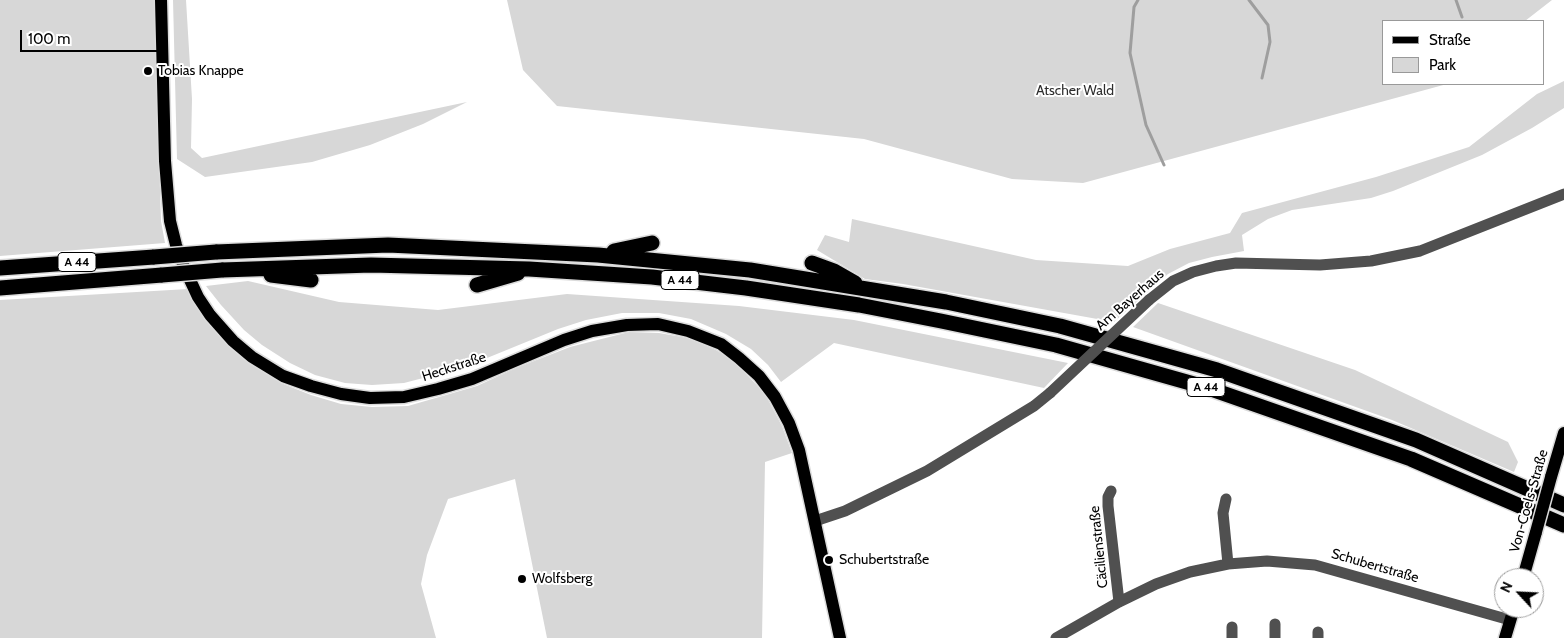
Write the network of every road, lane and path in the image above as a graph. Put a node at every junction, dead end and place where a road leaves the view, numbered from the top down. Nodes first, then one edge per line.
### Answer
1 (161, 0) edge
2 (1564, 194) edge
3 (652, 243) dead end
4 (598, 255) junction
5 (812, 263) dead end
6 (0, 268) edge
7 (240, 269) junction
8 (529, 269) junction
9 (311, 280) dead end
10 (476, 285) dead end
11 (0, 288) edge
12 (863, 288) junction
13 (1564, 433) edge
14 (1111, 491) dead end
15 (1226, 499) dead end
16 (1564, 505) edge
17 (815, 521) junction
18 (1564, 525) edge
19 (1228, 564) junction
20 (1525, 568) edge
21 (1119, 602) junction
22 (1494, 610) edge
23 (1511, 618) edge
24 (1275, 624) dead end
25 (1060, 637) edge
26 (840, 638) edge
27 (1275, 638) edge
28 (1505, 638) edge

1 - 17 main road, Heckstraße
2 - 17 street, Am Bayerhaus, bridge
3 - 4 highway
4 - 6 highway, A 44, bridge
4 - 12 highway, A 44
5 - 12 highway
7 - 8 highway, A 44
7 - 9 highway
7 - 11 highway, A 44, bridge
8 - 10 highway
8 - 18 highway, A 44
12 - 16 highway, A 44
13 - 20 main road, Von-Coels-Straße, bridge
14 - 21 street, Cäcilienstraße
15 - 19 street
17 - 26 main road, Heckstraße
19 - 21 street, Schubertstraße
19 - 22 street, Schubertstraße
21 - 25 street, Schubertstraße
23 - 28 main road
24 - 27 street

